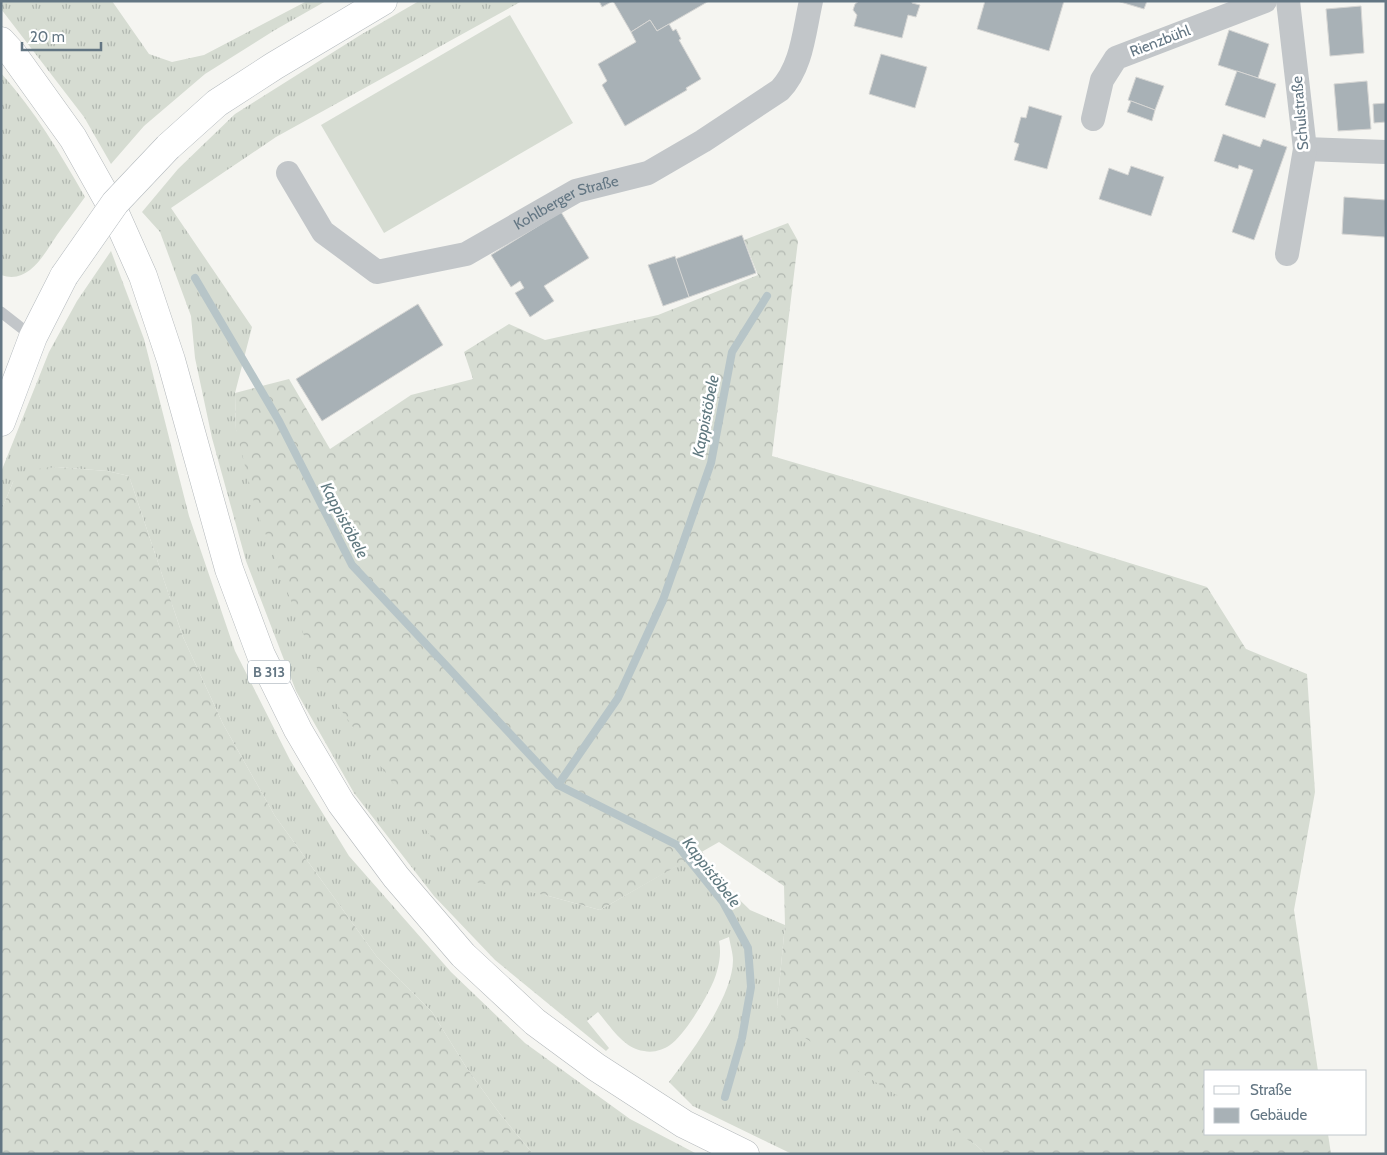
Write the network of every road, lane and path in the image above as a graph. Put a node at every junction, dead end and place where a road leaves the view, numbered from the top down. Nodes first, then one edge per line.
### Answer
1 (383, 1) edge
2 (811, 1) edge
3 (1265, 1) edge
4 (1288, 1) edge
5 (1, 41) edge
6 (1093, 119) dead end
7 (1306, 149) junction
8 (1386, 152) edge
9 (288, 173) dead end
10 (1287, 254) dead end
11 (1, 312) edge
12 (33, 337) junction
13 (1, 422) edge
14 (745, 1154) edge

1 - 12 main road, bridge
2 - 9 street, Kohlberger Straße
3 - 6 street, Rienzbühl
4 - 7 street, Schulstraße
5 - 14 main road, B 313
7 - 8 street
7 - 10 street, Schulstraße
11 - 12 lane
12 - 13 main road

